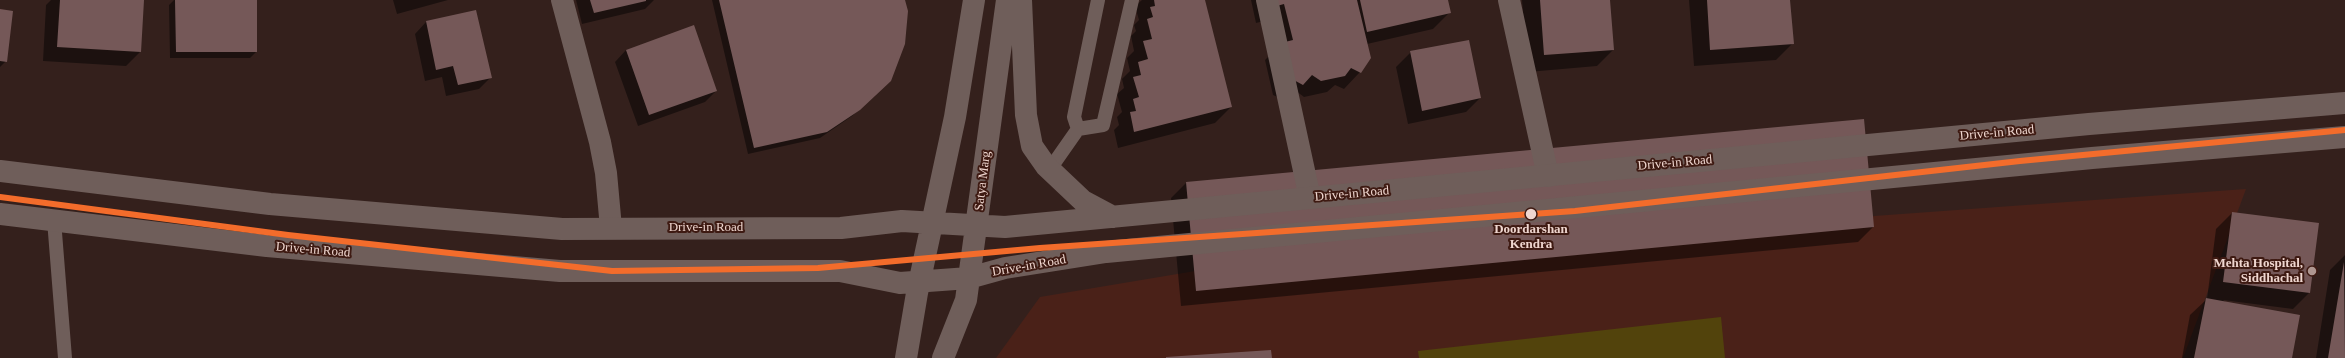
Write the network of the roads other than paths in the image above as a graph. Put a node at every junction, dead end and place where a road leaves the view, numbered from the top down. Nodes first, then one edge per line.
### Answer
1 (562, 0) edge
2 (974, 0) edge
3 (1007, 0) edge
4 (1021, 0) edge
5 (1098, 0) edge
6 (1132, 0) edge
7 (1267, 0) edge
8 (1509, 0) edge
9 (2345, 103) edge
10 (1078, 129) junction
11 (2345, 137) edge
12 (1050, 169) junction
13 (0, 171) edge
14 (1548, 176) junction
15 (1310, 198) junction
16 (0, 214) edge
17 (1113, 217) junction
18 (54, 220) junction
19 (933, 224) junction
20 (977, 227) junction
21 (611, 228) junction
22 (969, 278) junction
23 (919, 282) junction
24 (65, 358) edge
25 (906, 358) edge
26 (944, 358) edge

1 - 21 main road
2 - 19 main road
3 - 20 main road, Satya Marg
4 - 12 main road
5 - 10 lane
6 - 10 lane
7 - 15 main road
8 - 14 main road
9 - 14 main road, Drive-in Road
10 - 12 lane
11 - 22 main road, Drive-in Road
12 - 17 main road
13 - 21 main road, Drive-in Road
14 - 15 main road, Drive-in Road
15 - 17 main road, Drive-in Road
16 - 18 main road, Drive-in Road
17 - 20 main road, Drive-in Road
18 - 23 main road, Drive-in Road
18 - 24 lane
19 - 20 main road, Drive-in Road
19 - 21 main road, Drive-in Road
19 - 23 main road
20 - 22 main road, Satya Marg
22 - 23 main road, Drive-in Road
22 - 26 main road, Satya Marg
23 - 25 main road

